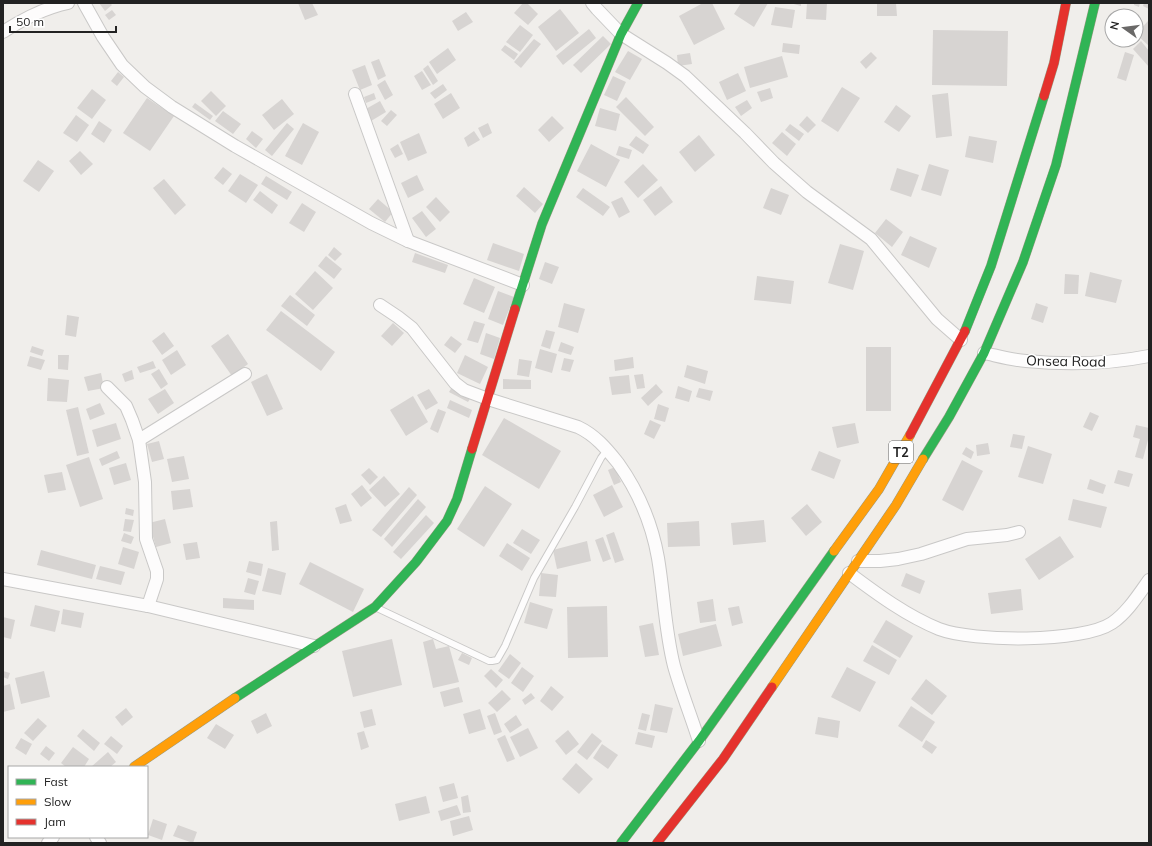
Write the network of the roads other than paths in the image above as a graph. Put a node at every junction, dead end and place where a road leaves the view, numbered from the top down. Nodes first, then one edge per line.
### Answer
1 (68, 3) edge
2 (84, 3) edge
3 (592, 3) edge
4 (638, 3) edge
5 (1066, 3) edge
6 (1095, 3) edge
7 (3, 32) edge
8 (621, 34) junction
9 (355, 94) dead end
10 (408, 241) junction
11 (523, 285) junction
12 (380, 305) dead end
13 (961, 340) junction
14 (984, 353) junction
15 (1149, 356) edge
16 (245, 374) dead end
17 (108, 387) dead end
18 (488, 399) junction
19 (139, 440) junction
20 (607, 450) junction
21 (1019, 532) dead end
22 (858, 561) junction
23 (849, 573) junction
24 (3, 579) edge
25 (1149, 580) edge
26 (148, 606) junction
27 (376, 607) junction
28 (314, 646) junction
29 (699, 741) junction
30 (135, 766) edge
31 (621, 843) edge
32 (657, 843) edge

1 - 7 street
2 - 10 street
3 - 8 street
4 - 8 main road
5 - 13 main road, T2
6 - 14 main road, T2
8 - 11 main road
8 - 13 street
9 - 10 street
10 - 11 street
11 - 18 main road
12 - 18 street
13 - 29 main road, T2
14 - 15 street, Onsea Road
14 - 22 main road, T2
16 - 19 street
17 - 19 street
18 - 20 street
18 - 27 main road
19 - 26 street
20 - 27 lane
20 - 29 street
21 - 22 street
22 - 23 main road, T2
23 - 25 street
23 - 32 main road, T2
24 - 26 street
26 - 28 street
27 - 28 main road
28 - 30 main road
29 - 31 main road, T2

